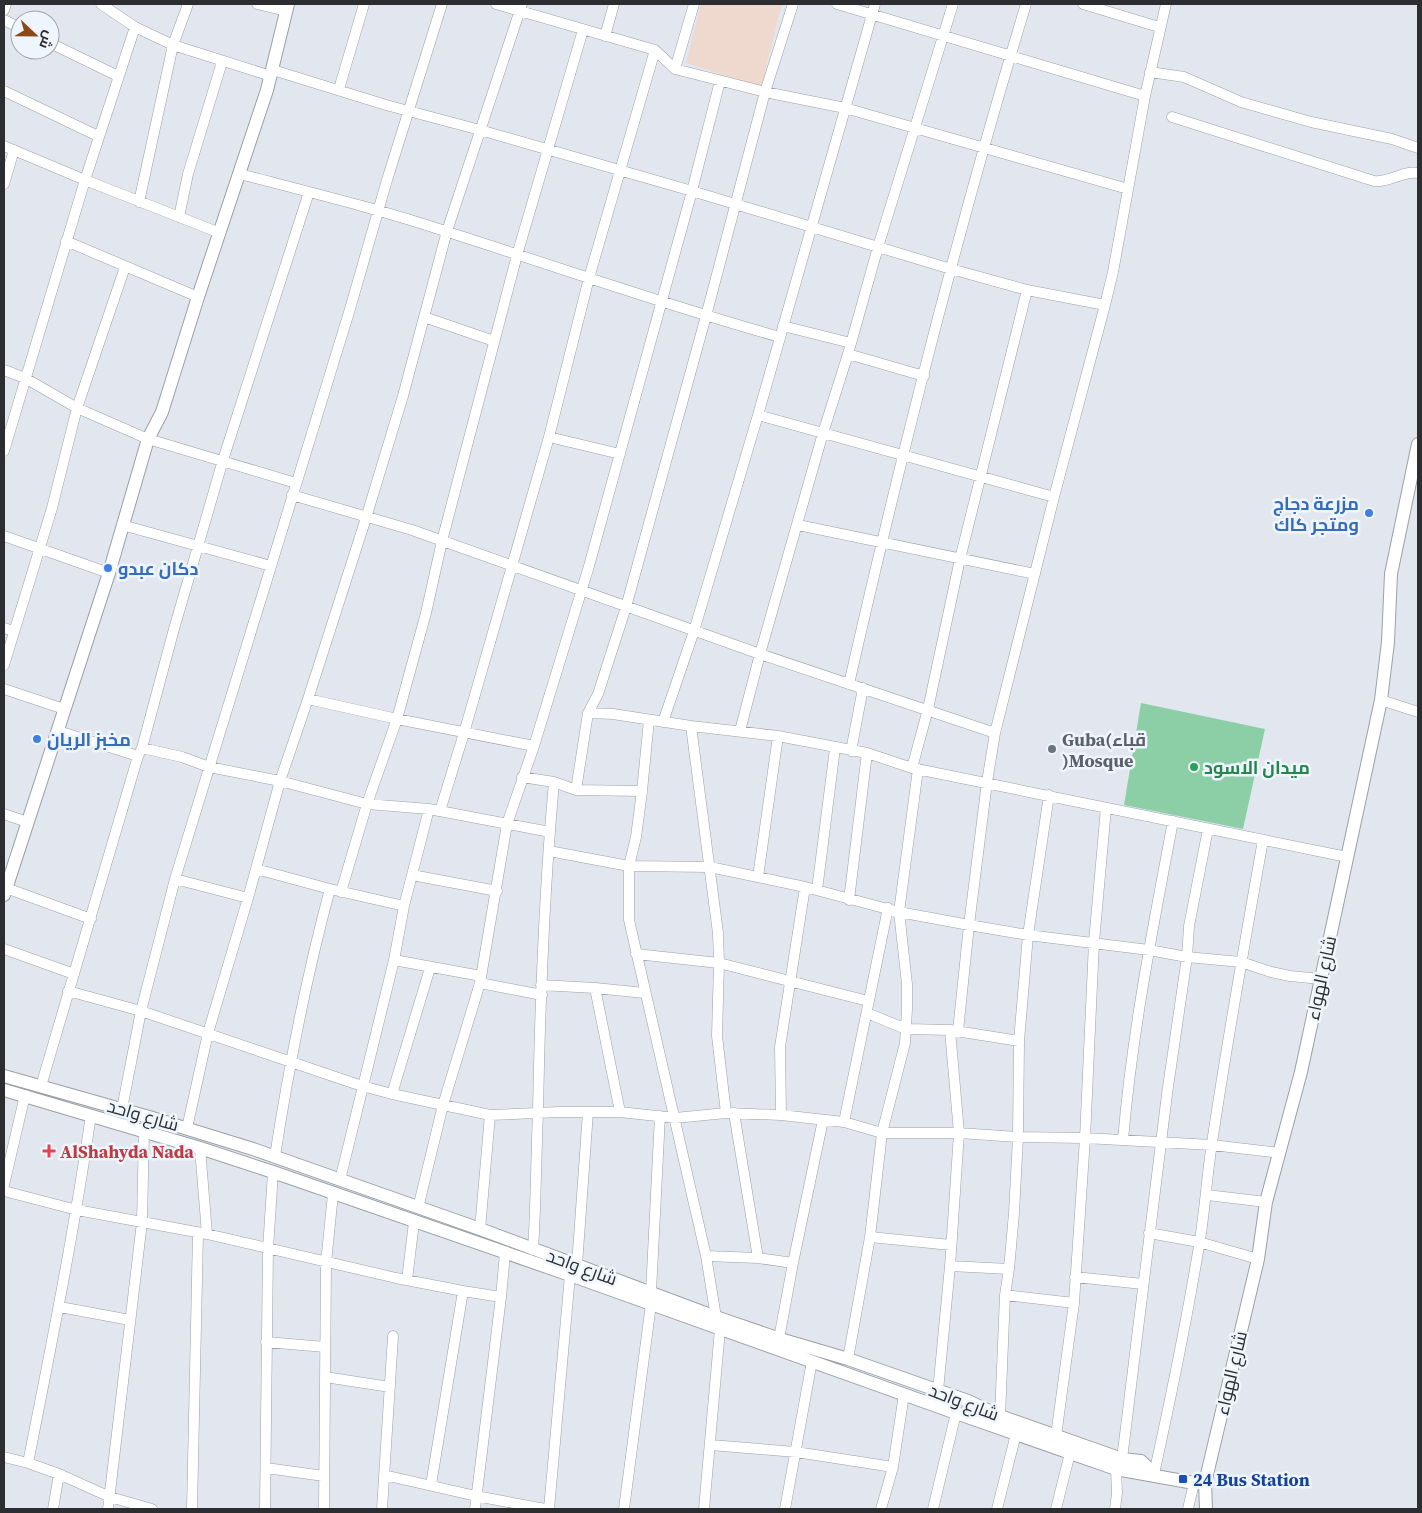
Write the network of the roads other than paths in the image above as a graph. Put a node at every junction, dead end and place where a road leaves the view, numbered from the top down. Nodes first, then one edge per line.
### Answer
1 (6, 4) edge
2 (101, 4) edge
3 (188, 4) edge
4 (257, 4) edge
5 (364, 4) edge
6 (442, 4) edge
7 (496, 4) edge
8 (614, 4) edge
9 (694, 4) edge
10 (793, 4) edge
11 (837, 4) edge
12 (875, 4) edge
13 (953, 4) edge
14 (1026, 4) edge
15 (1083, 4) edge
16 (1166, 4) edge
17 (113, 7) edge
18 (521, 7) edge
19 (287, 8) edge
20 (4, 10) edge
21 (872, 14) junction
22 (134, 27) junction
23 (1159, 27) junction
24 (583, 30) junction
25 (943, 35) junction
26 (605, 36) junction
27 (173, 45) junction
28 (60, 48) edge
29 (655, 50) junction
30 (1010, 55) junction
31 (222, 62) junction
32 (675, 69) junction
33 (1150, 72) junction
34 (272, 73) junction
35 (118, 76) junction
36 (720, 81) junction
37 (338, 89) junction
38 (4, 91) edge
39 (765, 92) junction
40 (1145, 96) junction
41 (845, 108) junction
42 (409, 111) junction
43 (1172, 117) dead end
44 (915, 129) junction
45 (480, 130) junction
46 (98, 136) junction
47 (4, 146) edge
48 (984, 148) junction
49 (1418, 148) edge
50 (548, 149) junction
51 (14, 150) junction
52 (619, 171) junction
53 (1418, 173) edge
54 (240, 174) junction
55 (84, 180) junction
56 (4, 184) edge
57 (1128, 189) junction
58 (692, 191) junction
59 (309, 192) junction
60 (139, 202) junction
61 (736, 204) junction
62 (378, 210) junction
63 (179, 218) junction
64 (811, 227) junction
65 (448, 231) junction
66 (220, 233) junction
67 (66, 241) junction
68 (878, 246) junction
69 (517, 255) junction
70 (126, 267) junction
71 (950, 269) junction
72 (589, 278) junction
73 (1027, 290) junction
74 (198, 297) junction
75 (662, 302) junction
76 (1105, 305) junction
77 (706, 316) junction
78 (424, 317) junction
79 (783, 326) junction
80 (780, 337) junction
81 (494, 340) junction
82 (851, 344) junction
83 (848, 354) junction
84 (4, 370) edge
85 (924, 376) junction
86 (24, 378) junction
87 (77, 408) junction
88 (758, 415) junction
89 (823, 433) junction
90 (549, 436) junction
91 (148, 439) junction
92 (1418, 444) edge
93 (4, 451) edge
94 (620, 454) junction
95 (903, 456) junction
96 (223, 460) junction
97 (980, 477) junction
98 (296, 483) junction
99 (292, 495) junction
100 (1054, 497) junction
101 (366, 518) junction
102 (122, 525) junction
103 (798, 525) junction
104 (4, 536) edge
105 (442, 541) junction
106 (881, 543) junction
107 (198, 547) junction
108 (39, 548) junction
109 (960, 559) junction
110 (271, 566) junction
111 (512, 566) junction
112 (109, 573) junction
113 (1035, 574) junction
114 (582, 591) junction
115 (626, 607) junction
116 (4, 628) edge
117 (14, 631) junction
118 (694, 631) junction
119 (760, 654) junction
120 (4, 665) edge
121 (849, 684) junction
122 (4, 688) edge
123 (863, 688) junction
124 (308, 700) junction
125 (1381, 700) junction
126 (64, 709) junction
127 (928, 709) junction
128 (1418, 712) edge
129 (588, 713) junction
130 (397, 719) junction
131 (649, 720) junction
132 (663, 722) junction
133 (691, 726) junction
134 (58, 731) junction
135 (740, 731) junction
136 (464, 733) junction
137 (995, 733) junction
138 (778, 736) junction
139 (534, 746) junction
140 (834, 748) junction
141 (851, 751) junction
142 (140, 752) junction
143 (867, 753) junction
144 (210, 767) junction
145 (915, 768) junction
146 (522, 777) junction
147 (280, 782) junction
148 (554, 782) junction
149 (987, 782) junction
150 (576, 790) junction
151 (642, 791) junction
152 (1049, 795) junction
153 (367, 804) junction
154 (1106, 808) junction
155 (429, 809) junction
156 (440, 811) junction
157 (4, 814) edge
158 (26, 822) junction
159 (1173, 822) junction
160 (507, 824) junction
161 (1208, 829) junction
162 (550, 832) junction
163 (1263, 840) junction
164 (549, 851) junction
165 (1347, 857) junction
166 (629, 866) junction
167 (710, 867) junction
168 (256, 869) junction
169 (412, 875) junction
170 (758, 877) junction
171 (175, 879) junction
172 (804, 887) junction
173 (330, 889) junction
174 (817, 890) junction
175 (497, 891) junction
176 (5, 892) edge
177 (341, 892) junction
178 (248, 898) junction
179 (849, 900) junction
180 (404, 906) junction
181 (888, 908) junction
182 (899, 912) junction
183 (91, 919) junction
184 (969, 925) junction
185 (1028, 935) junction
186 (1094, 942) junction
187 (4, 949) edge
188 (1149, 950) junction
189 (636, 954) junction
190 (1187, 957) junction
191 (394, 960) junction
192 (1241, 962) junction
193 (719, 963) junction
194 (430, 968) junction
195 (74, 974) junction
196 (1321, 978) junction
197 (481, 980) junction
198 (791, 981) junction
199 (595, 988) junction
200 (542, 990) junction
201 (68, 992) junction
202 (645, 993) junction
203 (868, 1001) junction
204 (141, 1011) junction
205 (866, 1014) junction
206 (906, 1029) junction
207 (954, 1030) junction
208 (208, 1033) junction
209 (1019, 1041) junction
210 (290, 1060) junction
211 (4, 1076) edge
212 (41, 1086) junction
213 (362, 1086) junction
214 (4, 1090) edge
215 (392, 1094) junction
216 (25, 1095) junction
217 (443, 1105) junction
218 (122, 1109) junction
219 (588, 1112) junction
220 (620, 1112) junction
221 (730, 1113) junction
222 (538, 1114) junction
223 (91, 1115) junction
224 (490, 1115) junction
225 (149, 1116) junction
226 (660, 1116) junction
227 (781, 1116) junction
228 (675, 1118) junction
229 (823, 1120) junction
230 (844, 1122) junction
231 (187, 1128) junction
232 (144, 1131) junction
233 (882, 1133) junction
234 (959, 1133) junction
235 (1018, 1137) junction
236 (1085, 1138) junction
237 (1123, 1140) junction
238 (1162, 1143) junction
239 (1212, 1145) junction
240 (200, 1148) junction
241 (1280, 1153) junction
242 (275, 1156) junction
243 (273, 1172) junction
244 (340, 1180) junction
245 (4, 1185) edge
246 (4, 1191) edge
247 (333, 1194) junction
248 (1207, 1195) junction
249 (1266, 1202) junction
250 (418, 1208) junction
251 (77, 1210) junction
252 (453, 1220) junction
253 (142, 1222) junction
254 (414, 1222) junction
255 (480, 1229) junction
256 (203, 1233) junction
257 (1149, 1233) junction
258 (447, 1234) junction
259 (870, 1237) junction
260 (1200, 1242) junction
261 (951, 1245) junction
262 (268, 1249) junction
263 (533, 1250) junction
264 (504, 1253) junction
265 (706, 1256) junction
266 (758, 1258) junction
267 (1258, 1259) junction
268 (326, 1263) junction
269 (793, 1263) junction
270 (950, 1266) junction
271 (1009, 1269) junction
272 (574, 1270) junction
273 (1075, 1277) junction
274 (407, 1280) junction
275 (1143, 1284) junction
276 (463, 1291) junction
277 (1005, 1295) junction
278 (501, 1296) junction
279 (651, 1298) junction
280 (1074, 1303) junction
281 (60, 1307) junction
282 (130, 1320) junction
283 (718, 1323) junction
284 (393, 1336) dead end
285 (266, 1342) junction
286 (778, 1344) junction
287 (325, 1347) junction
288 (848, 1359) junction
289 (812, 1361) junction
290 (326, 1377) junction
291 (390, 1388) junction
292 (938, 1390) junction
293 (904, 1394) junction
294 (956, 1413) junction
295 (1000, 1416) junction
296 (1016, 1434) junction
297 (1056, 1436) junction
298 (711, 1444) junction
299 (796, 1452) junction
300 (1070, 1452) junction
301 (4, 1457) edge
302 (28, 1463) junction
303 (1119, 1464) junction
304 (266, 1468) junction
305 (892, 1468) junction
306 (59, 1474) junction
307 (1154, 1474) junction
308 (384, 1475) junction
309 (324, 1476) junction
310 (1199, 1483) junction
311 (431, 1485) junction
312 (110, 1496) junction
313 (476, 1496) junction
314 (53, 1509) edge
315 (108, 1509) edge
316 (152, 1509) edge
317 (192, 1509) edge
318 (265, 1509) edge
319 (324, 1509) edge
320 (382, 1509) edge
321 (475, 1509) edge
322 (544, 1509) edge
323 (549, 1509) edge
324 (624, 1509) edge
325 (704, 1509) edge
326 (786, 1509) edge
327 (881, 1509) edge
328 (934, 1509) edge
329 (997, 1509) edge
330 (1056, 1509) edge
331 (1115, 1509) edge
332 (1188, 1509) edge
333 (1206, 1509) edge

1 - 20 street
2 - 17 street
3 - 27 street
4 - 19 street
5 - 37 street
6 - 42 street
7 - 18 street
8 - 26 street
9 - 32 street
10 - 39 street
11 - 21 street
12 - 21 street
13 - 25 street
14 - 30 street
15 - 23 street
16 - 23 street
17 - 22 street
18 - 24 street
18 - 45 street
19 - 34 street
21 - 25 street
21 - 41 street
22 - 27 street
22 - 35 street
23 - 33 street
24 - 26 street
24 - 50 street
25 - 30 street
25 - 44 street
26 - 29 street
27 - 31 street
27 - 60 street
28 - 35 street
29 - 32 street
29 - 52 street
30 - 40 street
30 - 48 street
31 - 34 street
31 - 63 street
32 - 36 street
33 - 40 street
33 - 49 street
34 - 37 street
34 - 54 street
35 - 46 street
36 - 39 street
36 - 58 street
37 - 42 street
38 - 46 street
39 - 41 street
39 - 61 street
40 - 57 street
41 - 44 street
41 - 64 street
42 - 45 street
42 - 62 street
43 - 53 street
44 - 48 street
44 - 68 street
45 - 50 street
45 - 65 street
46 - 55 street
47 - 51 street
48 - 57 street
48 - 71 street
50 - 52 street
50 - 69 street
51 - 55 street
51 - 56 street
52 - 58 street
52 - 72 street
54 - 59 street
54 - 66 street
55 - 60 street
55 - 67 street
57 - 76 street
58 - 61 street
58 - 75 street
59 - 62 street
59 - 96 street
60 - 63 street
61 - 64 street
61 - 77 street
62 - 65 street
62 - 98 street
63 - 66 street
64 - 68 street
64 - 79 street
65 - 69 street
65 - 78 street
66 - 74 street
67 - 70 street
67 - 86 street
68 - 71 street
68 - 82 street
69 - 72 street
69 - 81 street
70 - 74 street
70 - 87 street
71 - 73 street
71 - 85 street
72 - 75 street
72 - 90 street
73 - 76 street
73 - 97 street
74 - 91 street
75 - 77 street
75 - 94 street
76 - 100 street
77 - 80 street
77 - 115 street
78 - 81 street
78 - 101 street
79 - 80 street
79 - 82 street
80 - 88 street
81 - 105 street
82 - 83 street
83 - 85 street
83 - 89 street
84 - 86 street
85 - 95 street
86 - 87 street
86 - 93 street
87 - 91 street
87 - 108 street
88 - 89 street
88 - 118 street
89 - 95 street
89 - 103 street
90 - 94 street
90 - 111 street
91 - 96 street
91 - 102 street
92 - 125 street, شارع الهواء
94 - 114 street
95 - 97 street
95 - 106 street
96 - 98 street
96 - 107 street
97 - 100 street
97 - 109 street
98 - 99 street
99 - 101 street
99 - 110 street
100 - 113 street
101 - 105 street
101 - 124 street
102 - 107 street
102 - 112 street
103 - 106 street
103 - 119 street
104 - 108 street
105 - 111 street
105 - 130 street
106 - 109 street
106 - 121 street
107 - 110 street
107 - 142 street
108 - 112 street
108 - 117 street
109 - 113 street
109 - 127 street
110 - 144 street
111 - 114 street
111 - 136 street
112 - 126 street
113 - 137 street
114 - 115 street
114 - 139 street
115 - 118 street
115 - 129 street
116 - 117 street
117 - 120 street
118 - 119 street
118 - 132 street
119 - 121 street
119 - 135 street
121 - 123 street
122 - 126 street
123 - 127 street
123 - 141 street
124 - 130 street
124 - 147 street
125 - 128 street
125 - 165 street, شارع الهواء
126 - 134 street
127 - 137 street
127 - 145 street
129 - 131 street
129 - 150 street
130 - 136 street
130 - 153 street
131 - 132 street
131 - 151 street
132 - 133 street
133 - 135 street
133 - 167 street
134 - 142 street
134 - 158 street
135 - 138 street
136 - 139 street
136 - 156 street
137 - 149 street
138 - 140 street
138 - 170 street
139 - 146 street
140 - 141 street
140 - 174 street
141 - 143 street
142 - 144 street
142 - 183 street
143 - 145 street
143 - 179 street
144 - 147 street
144 - 171 street
145 - 149 street
145 - 182 street
146 - 148 street
146 - 160 street
147 - 153 street
147 - 168 street
148 - 150 street
148 - 162 street
149 - 152 street
149 - 184 street
150 - 151 street
151 - 166 street
152 - 154 street
152 - 185 street
153 - 155 street
153 - 177 street
154 - 159 street
154 - 186 street
155 - 156 street
155 - 169 street
156 - 160 street
157 - 158 street
158 - 176 street
159 - 161 street
159 - 188 street
160 - 162 street
160 - 175 street
161 - 163 street
161 - 190 street
162 - 164 street
163 - 165 street
163 - 192 street
164 - 166 street
164 - 200 street
165 - 196 street, شارع الهواء
166 - 167 street
166 - 189 street
167 - 170 street
167 - 193 street
168 - 173 street
168 - 178 street
169 - 175 street
169 - 180 street
170 - 172 street
171 - 178 street
171 - 204 street
172 - 174 street
172 - 198 street
173 - 177 street
173 - 210 street
174 - 179 street
175 - 197 street
176 - 183 street
177 - 180 street
178 - 208 street
179 - 181 street
180 - 191 street
181 - 182 street
181 - 203 street
182 - 184 street
182 - 206 street
183 - 195 street
184 - 185 street
184 - 207 street
185 - 186 street
185 - 209 street
186 - 188 street
186 - 236 street
187 - 195 street
188 - 190 street
188 - 237 street
189 - 193 street
189 - 202 street
190 - 192 street
190 - 238 street
191 - 194 street
191 - 213 street
192 - 196 street
192 - 239 street
193 - 198 street
193 - 221 street
194 - 197 street
194 - 215 street
195 - 201 street
196 - 241 street, شارع الهواء
197 - 200 street
197 - 217 street
198 - 203 street
198 - 227 street
199 - 200 street
199 - 202 street
199 - 220 street
200 - 222 street
201 - 204 street
201 - 212 street
202 - 228 street
203 - 205 street
204 - 208 street
204 - 218 street
205 - 206 street
205 - 230 street
206 - 207 street
206 - 233 street
207 - 209 street
207 - 234 street
208 - 210 street
208 - 231 street
209 - 235 street
210 - 213 street
210 - 242 street
211 - 212 street, شارع واحد
212 - 218 street, شارع واحد
213 - 215 street
213 - 244 street
214 - 216 street, شارع واحد
215 - 217 street
216 - 223 street, شارع واحد
216 - 245 street
217 - 224 street
217 - 250 street
218 - 225 street, شارع واحد
219 - 220 street
219 - 222 street
219 - 272 street
220 - 226 street
221 - 227 street
221 - 228 street
221 - 266 street
222 - 224 street
222 - 263 street
223 - 232 street, شارع واحد
223 - 251 street
224 - 255 street
225 - 231 street, شارع واحد
225 - 232 street
226 - 228 street
226 - 279 street
227 - 229 street
228 - 265 street
229 - 230 street
229 - 269 street
230 - 233 street
231 - 242 street, شارع واحد
232 - 240 street, شارع واحد
232 - 253 street
233 - 234 street
233 - 259 street
234 - 235 street
234 - 261 street
235 - 236 street
235 - 271 street
236 - 237 street
236 - 273 street
237 - 238 street
238 - 239 street
238 - 257 street
239 - 241 street
239 - 248 street
240 - 243 street, شارع واحد
240 - 256 street
241 - 249 street, شارع الهواء
242 - 244 street, شارع واحد
243 - 247 street, شارع واحد
243 - 262 street
244 - 250 street, شارع واحد
246 - 251 street
247 - 254 street, شارع واحد
247 - 268 street
248 - 249 street
248 - 260 street
249 - 267 street, شارع الهواء
250 - 252 street, شارع واحد
251 - 253 street
251 - 281 street
252 - 255 street, شارع واحد
252 - 258 street
253 - 256 street
253 - 282 street
254 - 258 street, شارع واحد
254 - 274 street
255 - 263 street, شارع واحد
256 - 262 street
256 - 317 street
257 - 260 street
257 - 275 street
258 - 264 street, شارع واحد
259 - 261 street
259 - 288 street
260 - 267 street
260 - 307 street
261 - 270 street
262 - 268 street
262 - 285 street
263 - 272 street, شارع واحد
264 - 272 street, شارع واحد
264 - 278 street
265 - 266 street
265 - 283 street
266 - 269 street
267 - 310 street, شارع الهواء
268 - 274 street
268 - 287 street
269 - 286 street
270 - 271 street
270 - 292 street
271 - 277 street
272 - 279 street, شارع واحد
272 - 323 street
273 - 275 street
273 - 280 street
274 - 276 street
275 - 303 street
276 - 278 street
276 - 311 street
277 - 280 street
277 - 295 street
278 - 313 street
279 - 283 street, شارع واحد
279 - 324 street
280 - 297 street
281 - 282 street
281 - 302 street
282 - 312 street
283 - 286 street, شارع واحد
283 - 298 street
284 - 291 street
285 - 287 street
285 - 304 street
286 - 288 street, شارع واحد
286 - 289 street, شارع واحد
287 - 290 street
288 - 292 street, شارع واحد
289 - 293 street, شارع واحد
289 - 299 street
290 - 291 street
290 - 309 street
291 - 308 street
292 - 295 street, شارع واحد
293 - 294 street, شارع واحد
293 - 305 street
294 - 296 street, شارع واحد
294 - 328 street
295 - 297 street, شارع واحد
296 - 300 street, شارع واحد
296 - 329 street
297 - 303 street, شارع واحد
298 - 299 street
298 - 325 street
299 - 305 street
299 - 326 street
300 - 303 street, شارع واحد
300 - 330 street
301 - 302 street
302 - 306 street
303 - 307 street, شارع واحد
303 - 331 street
304 - 309 street
304 - 318 street
305 - 327 street
306 - 312 street
306 - 314 street
307 - 310 street, شارع واحد
308 - 311 street
308 - 320 street
309 - 319 street
310 - 332 street
310 - 333 street, شارع الهواء
311 - 313 street
312 - 315 street
312 - 316 street
313 - 321 street
313 - 322 street

